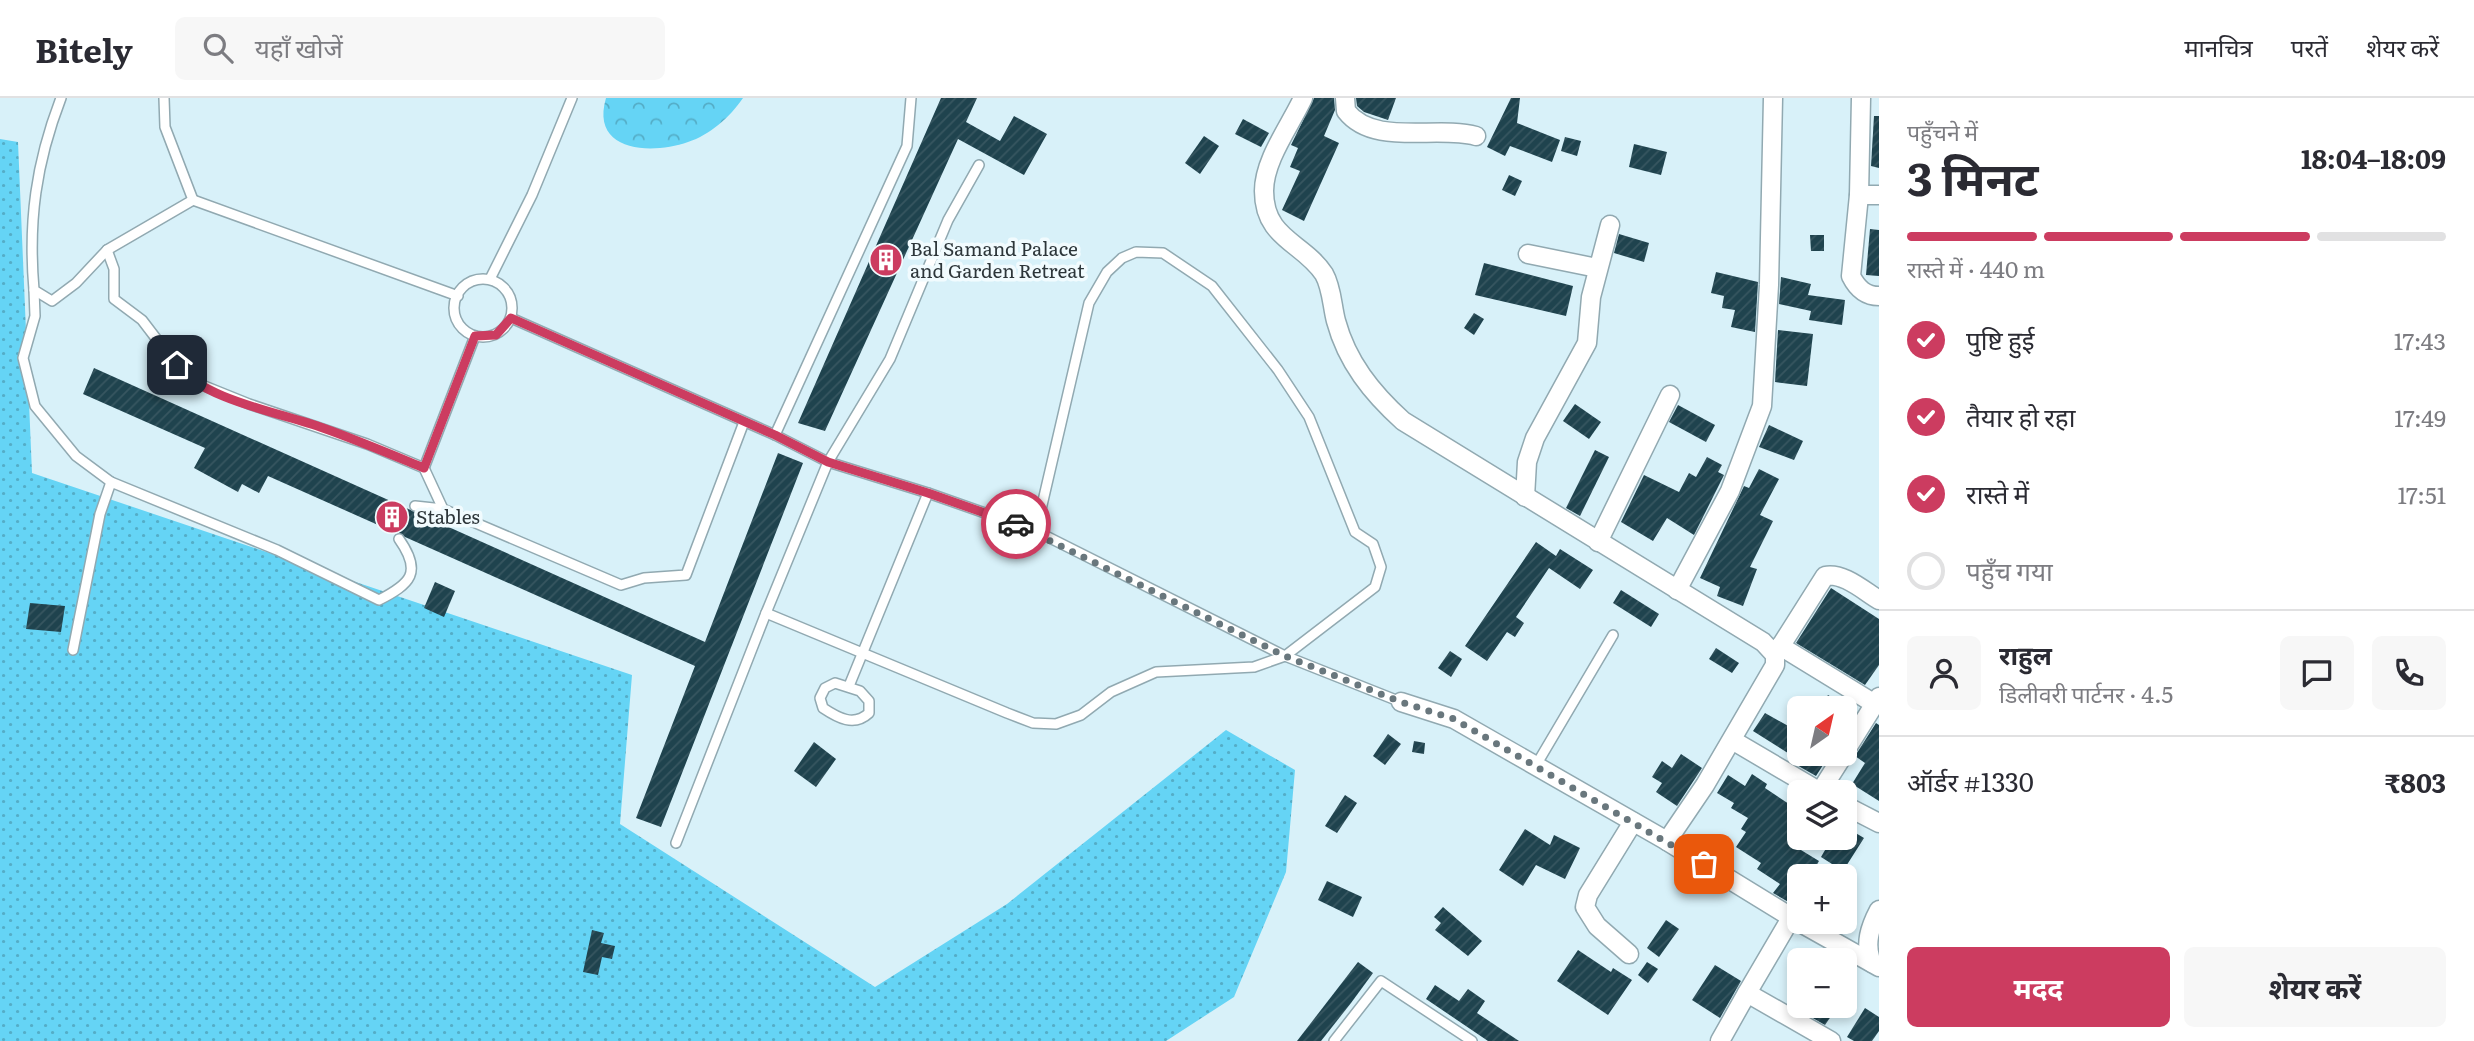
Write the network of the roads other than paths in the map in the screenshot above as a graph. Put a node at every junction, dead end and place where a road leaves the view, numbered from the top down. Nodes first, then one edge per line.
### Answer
1 (61, 98) edge
2 (164, 98) edge
3 (572, 98) edge
4 (911, 98) edge
5 (1303, 98) edge
6 (1345, 98) edge
7 (1773, 98) edge
8 (1861, 98) edge
9 (1476, 136) dead end
10 (979, 164) dead end
11 (1859, 195) junction
12 (1879, 195) edge
13 (192, 200) junction
14 (1610, 225) dead end
15 (107, 250) junction
16 (1528, 254) dead end
17 (1597, 268) junction
18 (490, 279) junction
19 (34, 289) junction
20 (458, 296) junction
21 (1879, 296) edge
22 (511, 318) junction
23 (475, 336) junction
24 (1670, 395) dead end
25 (744, 422) junction
26 (775, 435) junction
27 (828, 462) junction
28 (424, 468) junction
29 (111, 482) junction
30 (928, 493) junction
31 (1525, 497) junction
32 (415, 506) dead end
33 (443, 509) junction
34 (1036, 531) junction
35 (399, 539) dead end
36 (1598, 542) junction
37 (1677, 590) junction
38 (1879, 600) edge
39 (766, 613) junction
40 (1613, 635) dead end
41 (73, 650) dead end
42 (1777, 651) junction
43 (860, 654) junction
44 (1285, 656) junction
45 (849, 686) junction
46 (1877, 701) edge
47 (1401, 702) joint
48 (1857, 733) edge
49 (1732, 740) junction
50 (1535, 767) junction
51 (1800, 780) edge
52 (1857, 812) edge
53 (1633, 822) junction
54 (1879, 823) edge
55 (1667, 841) junction
56 (676, 843) dead end
57 (1879, 910) edge
58 (1787, 915) edge
59 (1787, 934) edge
60 (1820, 934) edge
61 (1629, 954) dead end
62 (1876, 965) edge
63 (1747, 993) junction
64 (1334, 1041) edge
65 (1472, 1041) edge
66 (1720, 1041) edge
67 (1831, 1041) edge

1 - 19 lane
2 - 13 lane
3 - 18 lane
4 - 26 lane
5 - 31 street
6 - 9 street
7 - 37 street
8 - 11 street
10 - 27 lane
11 - 12 street
11 - 21 street
13 - 15 lane
13 - 20 lane
14 - 17 street
15 - 19 lane
15 - 28 lane
16 - 17 street
17 - 31 street
18 - 20 lane
18 - 22 lane
19 - 29 lane
20 - 23 lane
22 - 23 lane
22 - 25 lane
23 - 28 lane
24 - 36 street
25 - 26 lane
25 - 33 lane
26 - 27 lane
27 - 30 lane
27 - 39 lane
28 - 33 lane
29 - 35 lane
29 - 41 lane
30 - 34 lane
30 - 43 lane
31 - 36 street
32 - 33 lane
34 - 44 lane
34 - 44 lane
36 - 37 street
37 - 42 street
38 - 42 street
39 - 43 lane
39 - 56 lane
40 - 50 lane
42 - 46 street
42 - 49 street
43 - 44 lane
43 - 45 lane
44 - 47 lane
45 - 45 lane
46 - 48 street
47 - 50 street
49 - 51 street
49 - 55 street
50 - 53 street
52 - 54 street
53 - 55 street
53 - 61 street
55 - 58 street
57 - 62 street
59 - 63 street
60 - 62 street
63 - 66 street
63 - 67 street
64 - 65 lane

